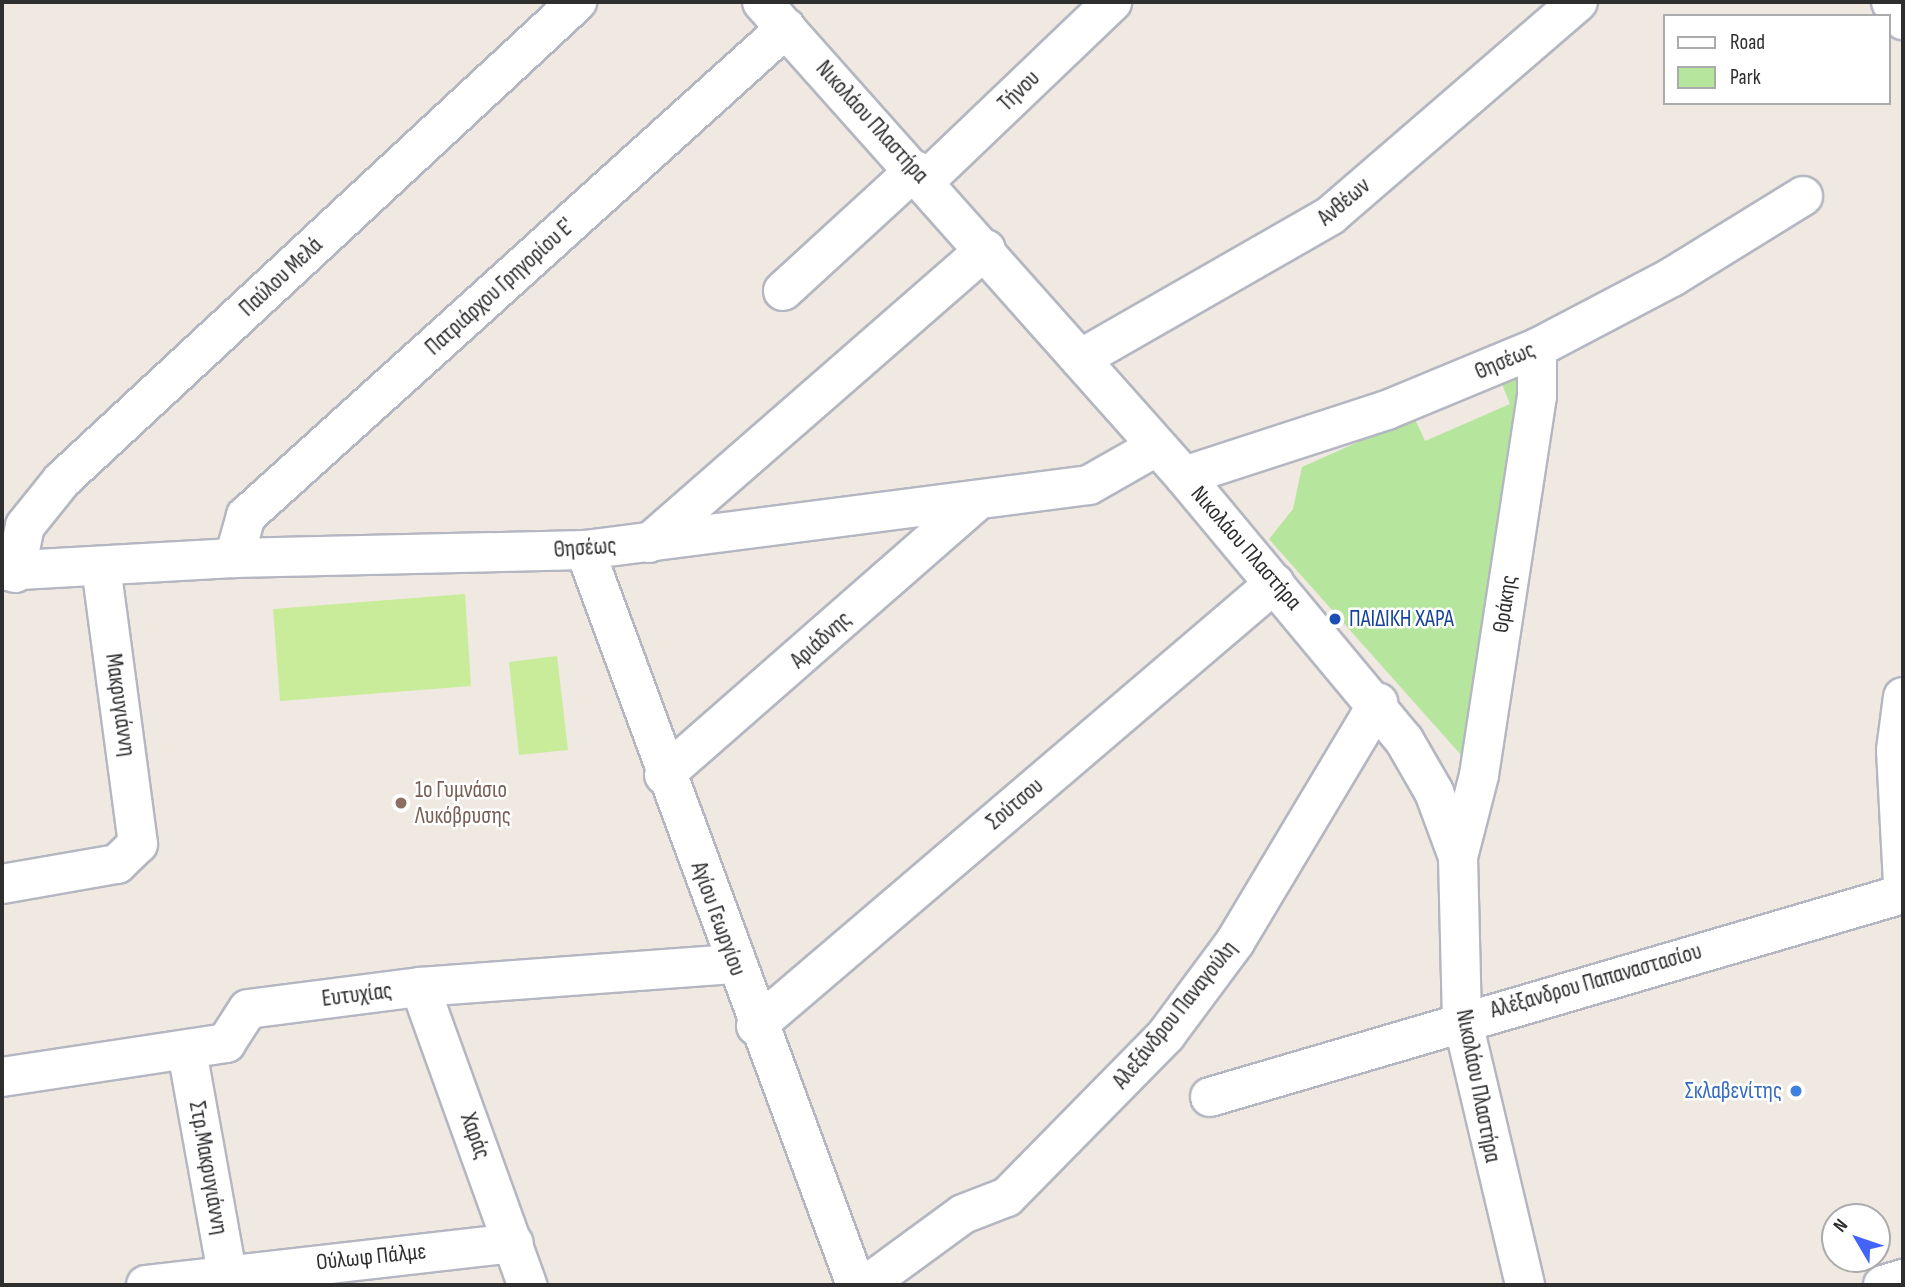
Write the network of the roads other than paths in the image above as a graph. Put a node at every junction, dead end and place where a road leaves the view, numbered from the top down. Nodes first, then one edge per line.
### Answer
1 (577, 2) edge
2 (1112, 2) edge
3 (1578, 2) edge
4 (1891, 2) edge
5 (774, 15) edge
6 (1903, 20) edge
7 (920, 176) junction
8 (1802, 196) dead end
9 (986, 249) junction
10 (783, 290) dead end
11 (1537, 348) junction
12 (1080, 359) junction
13 (1156, 447) junction
14 (1184, 476) junction
15 (976, 502) junction
16 (649, 543) junction
17 (585, 550) junction
18 (234, 558) junction
19 (101, 567) junction
20 (8, 572) edge
21 (1275, 583) junction
22 (1903, 696) edge
23 (1378, 703) junction
24 (664, 775) junction
25 (1458, 858) junction
26 (2, 884) edge
27 (1903, 885) edge
28 (1903, 894) edge
29 (736, 964) junction
30 (420, 987) junction
31 (1462, 1018) junction
32 (756, 1026) junction
33 (187, 1051) junction
34 (2, 1077) edge
35 (1210, 1097) dead end
36 (514, 1243) junction
37 (228, 1278) edge
38 (1903, 1279) edge
39 (146, 1285) edge
40 (527, 1285) edge
41 (856, 1285) edge
42 (866, 1285) edge
43 (1525, 1285) edge
44 (1883, 1285) edge

1 - 20 street, Παύλου Μελά
2 - 7 street, Τήνου
3 - 12 street, Ανθέων
4 - 6 street
5 - 7 street, Νικολάου Πλαστήρα
5 - 18 street, Πατριάρχου Γρηγορίου Ε'
7 - 9 street, Νικολάου Πλαστήρα
7 - 10 street, Τήνου
8 - 11 street, Θησέως
9 - 12 street, Νικολάου Πλαστήρα
9 - 16 street
11 - 14 street, Θησέως
11 - 25 street, Θράκης
12 - 13 street, Νικολάου Πλαστήρα
13 - 14 street, Νικολάου Πλαστήρα
13 - 15 street, Θησέως
14 - 21 street, Νικολάου Πλαστήρα
15 - 16 street, Θησέως
15 - 24 street, Αριάδνης
16 - 17 street, Θησέως
17 - 18 street, Θησέως
17 - 24 street, Αγίου Γεωργίου
18 - 19 street, Θησέως
19 - 20 street, Θησέως
19 - 26 street, Μακρυγιάννη
21 - 23 street, Νικολάου Πλαστήρα
21 - 32 street, Σούτσου
22 - 27 street
23 - 25 street, Νικολάου Πλαστήρα
23 - 42 street, Αλεξάνδρου Παναγούλη
24 - 29 street, Αγίου Γεωργίου
25 - 31 street, Νικολάου Πλαστήρα
28 - 31 street, Αλέξανδρου Παπαναστασίου
29 - 30 street, Ευτυχίας
29 - 32 street, Αγίου Γεωργίου
30 - 33 street, Ευτυχίας
30 - 36 street, Χαράς
31 - 35 street, Αλέξανδρου Παπαναστασίου
31 - 43 street, Νικολάου Πλαστήρα
32 - 41 street, Αγίου Γεωργίου
33 - 34 street, Ευτυχίας
33 - 37 street, Στρ.Μακρυγιάννη
36 - 37 street, Ούλωφ Πάλμε
36 - 40 street, Χαράς
37 - 39 street, Ούλωφ Πάλμε
38 - 44 street

